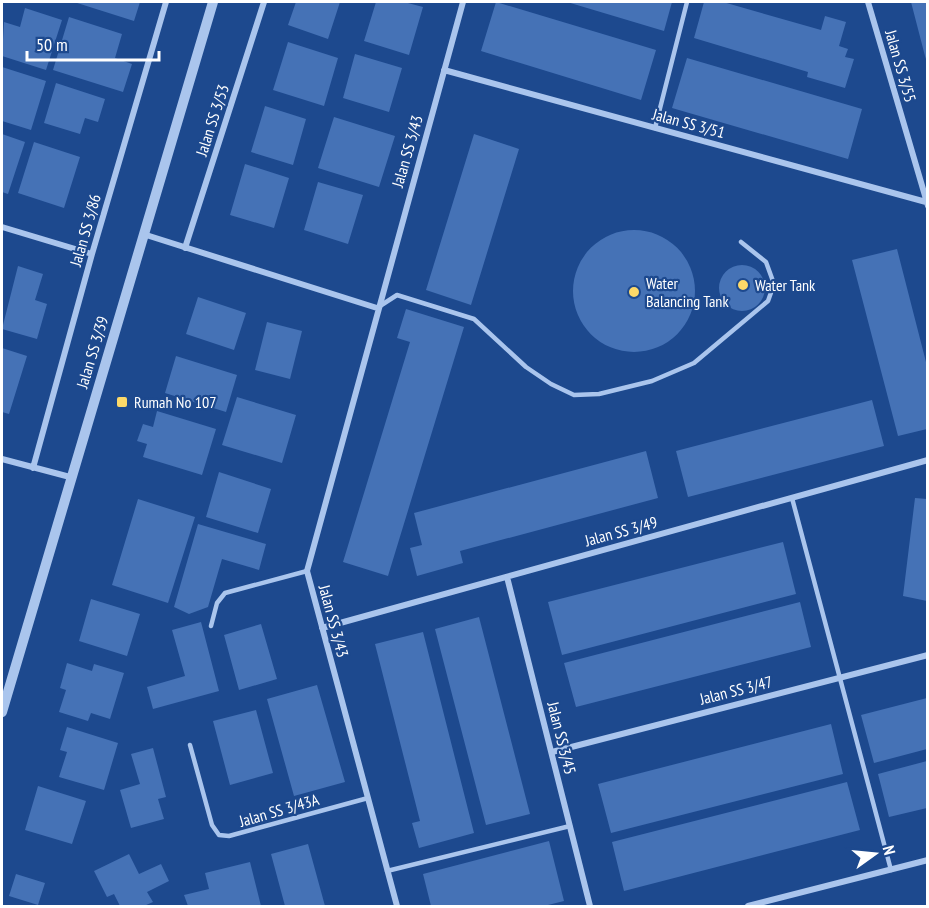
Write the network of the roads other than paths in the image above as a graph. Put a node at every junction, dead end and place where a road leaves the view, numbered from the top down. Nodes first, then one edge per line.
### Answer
1 (166, 2) edge
2 (213, 2) edge
3 (264, 2) edge
4 (463, 2) edge
5 (687, 2) edge
6 (868, 2) edge
7 (444, 70) junction
8 (656, 128) junction
9 (927, 203) edge
10 (2, 227) edge
11 (143, 234) junction
12 (741, 242) dead end
13 (185, 248) junction
14 (92, 254) junction
15 (377, 308) junction
16 (2, 459) edge
17 (927, 460) edge
18 (33, 468) junction
19 (70, 477) junction
20 (792, 498) junction
21 (307, 571) junction
22 (507, 576) junction
23 (211, 626) dead end
24 (322, 628) junction
25 (927, 655) edge
26 (839, 678) junction
27 (2, 712) edge
28 (190, 745) dead end
29 (552, 752) junction
30 (368, 798) junction
31 (570, 826) junction
32 (927, 860) edge
33 (891, 870) junction
34 (387, 871) junction
35 (397, 906) edge
36 (590, 906) edge
37 (748, 906) edge

1 - 14 street, Jalan SS 3/86
2 - 11 street, Jalan SS 3/39
3 - 13 street, Jalan SS 3/53
4 - 7 street, Jalan SS 3/43
5 - 8 lane
6 - 9 street, Jalan SS 3/55
7 - 8 street, Jalan SS 3/51
7 - 15 street, Jalan SS 3/43
8 - 9 street, Jalan SS 3/51
10 - 14 street
11 - 13 street
11 - 19 street, Jalan SS 3/39
12 - 15 lane
13 - 15 street
14 - 18 street, Jalan SS 3/86
15 - 21 street, Jalan SS 3/43
16 - 18 street
17 - 20 street, Jalan SS 3/49
18 - 19 street
19 - 27 street, Jalan SS 3/39
20 - 22 street, Jalan SS 3/49
20 - 26 lane
21 - 23 lane
21 - 24 street, Jalan SS 3/43
22 - 24 street, Jalan SS 3/49
22 - 29 street, Jalan SS 3/45
24 - 30 street, Jalan SS 3/43
25 - 26 street, Jalan SS 3/47
26 - 29 street, Jalan SS 3/47
26 - 33 lane
28 - 30 lane, Jalan SS 3/43A
29 - 31 street, Jalan SS 3/45
30 - 34 street, Jalan SS 3/43
31 - 34 lane
31 - 36 street, Jalan SS 3/45
32 - 33 street
33 - 37 street
34 - 35 street, Jalan SS 3/43

